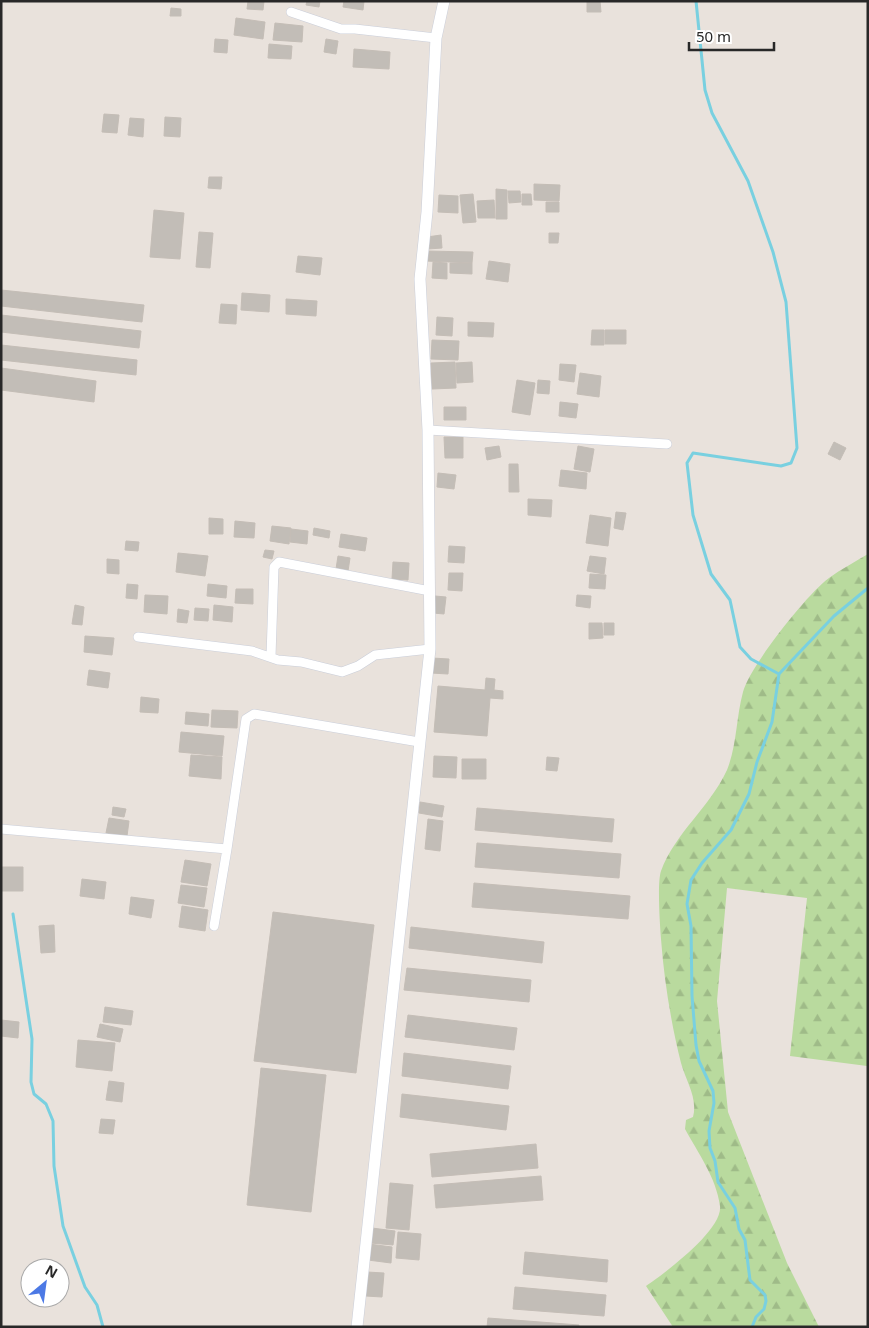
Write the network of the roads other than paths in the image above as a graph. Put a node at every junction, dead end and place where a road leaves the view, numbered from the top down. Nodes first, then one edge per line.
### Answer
1 (444, 1) edge
2 (291, 12) dead end
3 (436, 38) junction
4 (428, 430) junction
5 (667, 444) dead end
6 (430, 591) junction
7 (138, 637) dead end
8 (430, 648) junction
9 (271, 656) junction
10 (420, 742) junction
11 (1, 829) edge
12 (227, 849) junction
13 (214, 926) dead end
14 (357, 1327) edge

1 - 3 street
2 - 3 street
3 - 4 street
4 - 5 street
4 - 6 street
6 - 8 street
6 - 9 street
7 - 9 street
8 - 9 street
8 - 10 street
10 - 12 street
10 - 14 street
11 - 12 street
12 - 13 street

